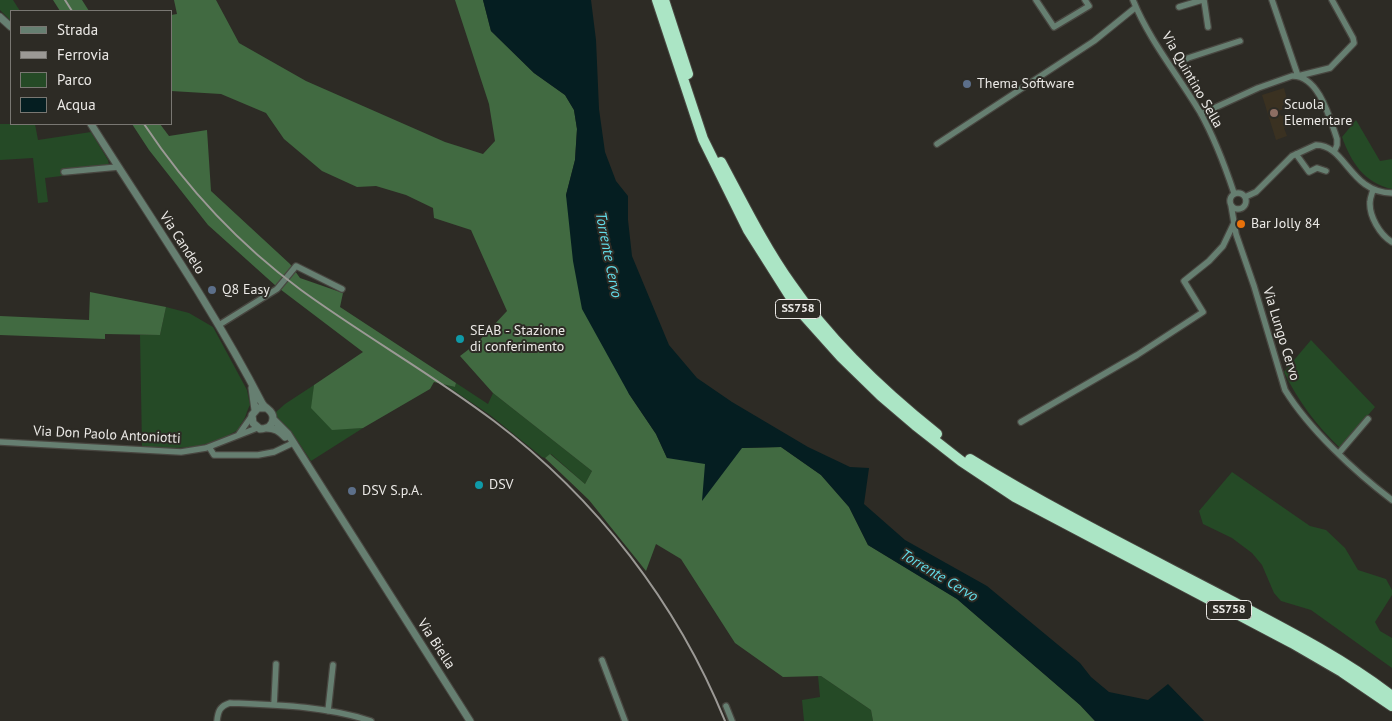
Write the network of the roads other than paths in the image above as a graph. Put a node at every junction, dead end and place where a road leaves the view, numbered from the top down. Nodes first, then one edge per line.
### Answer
1 (657, 0) edge
2 (664, 0) edge
3 (1036, 0) edge
4 (1086, 0) edge
5 (1133, 0) edge
6 (1203, 0) edge
7 (1272, 0) edge
8 (1333, 0) edge
9 (1179, 7) dead end
10 (1136, 8) junction
11 (0, 17) edge
12 (10, 26) edge
13 (1208, 27) dead end
14 (1240, 41) dead end
15 (1182, 61) dead end
16 (1298, 76) junction
17 (1201, 114) junction
18 (92, 125) edge
19 (937, 144) dead end
20 (1334, 152) junction
21 (1296, 154) junction
22 (118, 167) junction
23 (1326, 171) dead end
24 (64, 172) dead end
25 (1373, 190) junction
26 (1234, 193) junction
27 (1392, 193) edge
28 (1245, 197) junction
29 (1231, 205) junction
30 (1242, 208) junction
31 (1232, 215) junction
32 (1234, 223) junction
33 (1392, 242) edge
34 (342, 289) dead end
35 (219, 325) junction
36 (249, 378) junction
37 (265, 408) junction
38 (255, 410) junction
39 (251, 417) junction
40 (273, 419) junction
41 (1368, 419) dead end
42 (1021, 422) dead end
43 (257, 428) junction
44 (266, 428) junction
45 (239, 434) junction
46 (0, 442) edge
47 (293, 443) junction
48 (209, 448) junction
49 (1338, 454) junction
50 (1392, 500) edge
51 (602, 660) dead end
52 (276, 664) dead end
53 (333, 665) dead end
54 (1392, 696) edge
55 (274, 705) junction
56 (726, 706) dead end
57 (1392, 706) edge
58 (328, 711) junction
59 (217, 721) edge
60 (371, 721) edge
61 (470, 721) edge
62 (625, 721) edge
63 (732, 721) edge

1 - 57 highway, SS758
2 - 54 highway, SS758
3 - 4 street
5 - 10 street, Via Quintino Sella
6 - 9 street
6 - 13 street
7 - 16 street
8 - 16 street
10 - 17 street, Via Quintino Sella
10 - 19 street
11 - 12 street
14 - 15 street
16 - 17 street
16 - 20 street
17 - 26 street, Via Quintino Sella
18 - 22 street, Via Candelo
20 - 21 street
20 - 25 street
21 - 23 street
21 - 28 street
22 - 24 street
22 - 35 street, Via Candelo
25 - 27 street
25 - 33 street
26 - 28 street
26 - 29 street
28 - 30 street
29 - 30 street
29 - 31 street, Via Lungo Cervo
30 - 31 street
31 - 32 street, Via Lungo Cervo
32 - 42 street
32 - 49 street, Via Lungo Cervo
34 - 35 street
35 - 36 street, Via Candelo
36 - 37 street, Via Candelo
36 - 38 street, Via Candelo
37 - 38 street
37 - 40 street
38 - 39 street
39 - 43 street
39 - 45 street, Via Don Paolo Antoniotti
40 - 44 street
40 - 47 street
41 - 49 street
43 - 44 street
43 - 45 street, Via Don Paolo Antoniotti
44 - 47 street
45 - 48 street, Via Don Paolo Antoniotti
46 - 48 street, Via Don Paolo Antoniotti
47 - 48 street
47 - 61 street, Via Biella
49 - 50 street, Via Lungo Cervo
51 - 62 street
52 - 55 street
53 - 58 street
55 - 58 street
55 - 59 street
56 - 63 street
58 - 60 street

